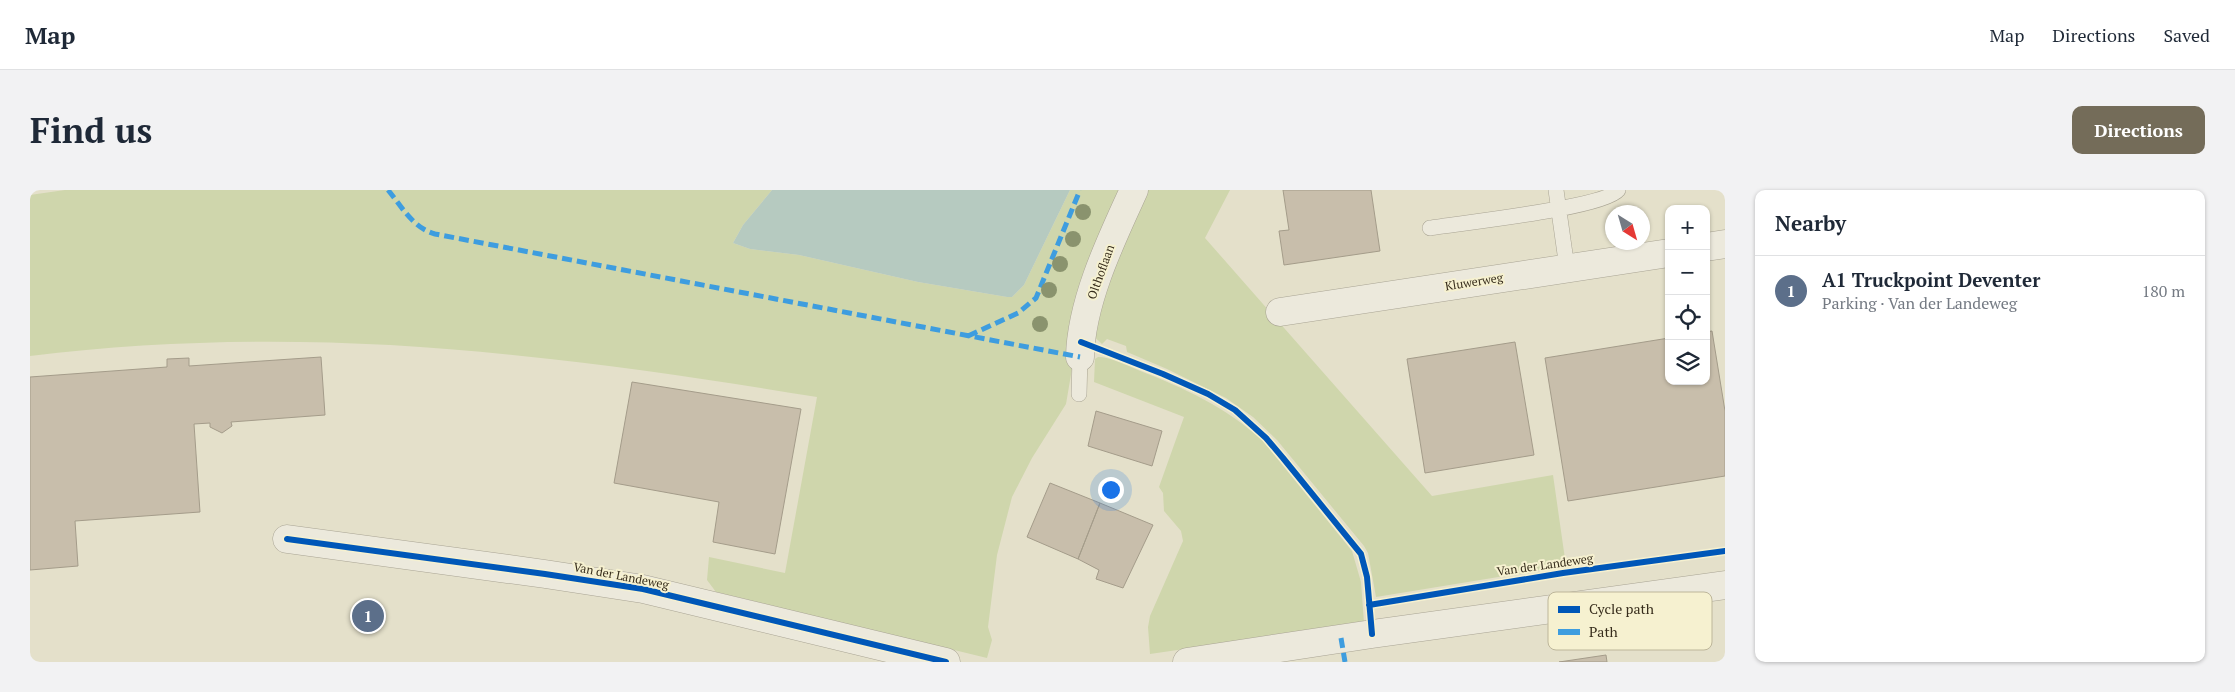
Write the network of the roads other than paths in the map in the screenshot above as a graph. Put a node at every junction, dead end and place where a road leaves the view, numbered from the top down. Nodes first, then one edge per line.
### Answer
1 (1134, 190) edge
2 (1556, 190) edge
3 (1618, 190) edge
4 (1559, 208) junction
5 (1430, 228) dead end
6 (1725, 244) edge
7 (1710, 246) edge
8 (1665, 254) edge
9 (1567, 268) junction
10 (1280, 312) dead end
11 (1080, 357) joint
12 (1079, 394) dead end
13 (287, 539) dead end
14 (1725, 585) edge
15 (1675, 592) edge
16 (1548, 610) edge
17 (946, 662) edge
18 (1187, 662) edge

1 - 11 street, Olthoflaan
2 - 4 lane
3 - 4 lane
4 - 5 lane
4 - 9 lane
6 - 7 street
8 - 9 street, Kluwerweg
9 - 10 street, Kluwerweg
11 - 12 lane
13 - 17 street, Van der Landeweg
14 - 15 street
16 - 18 street

